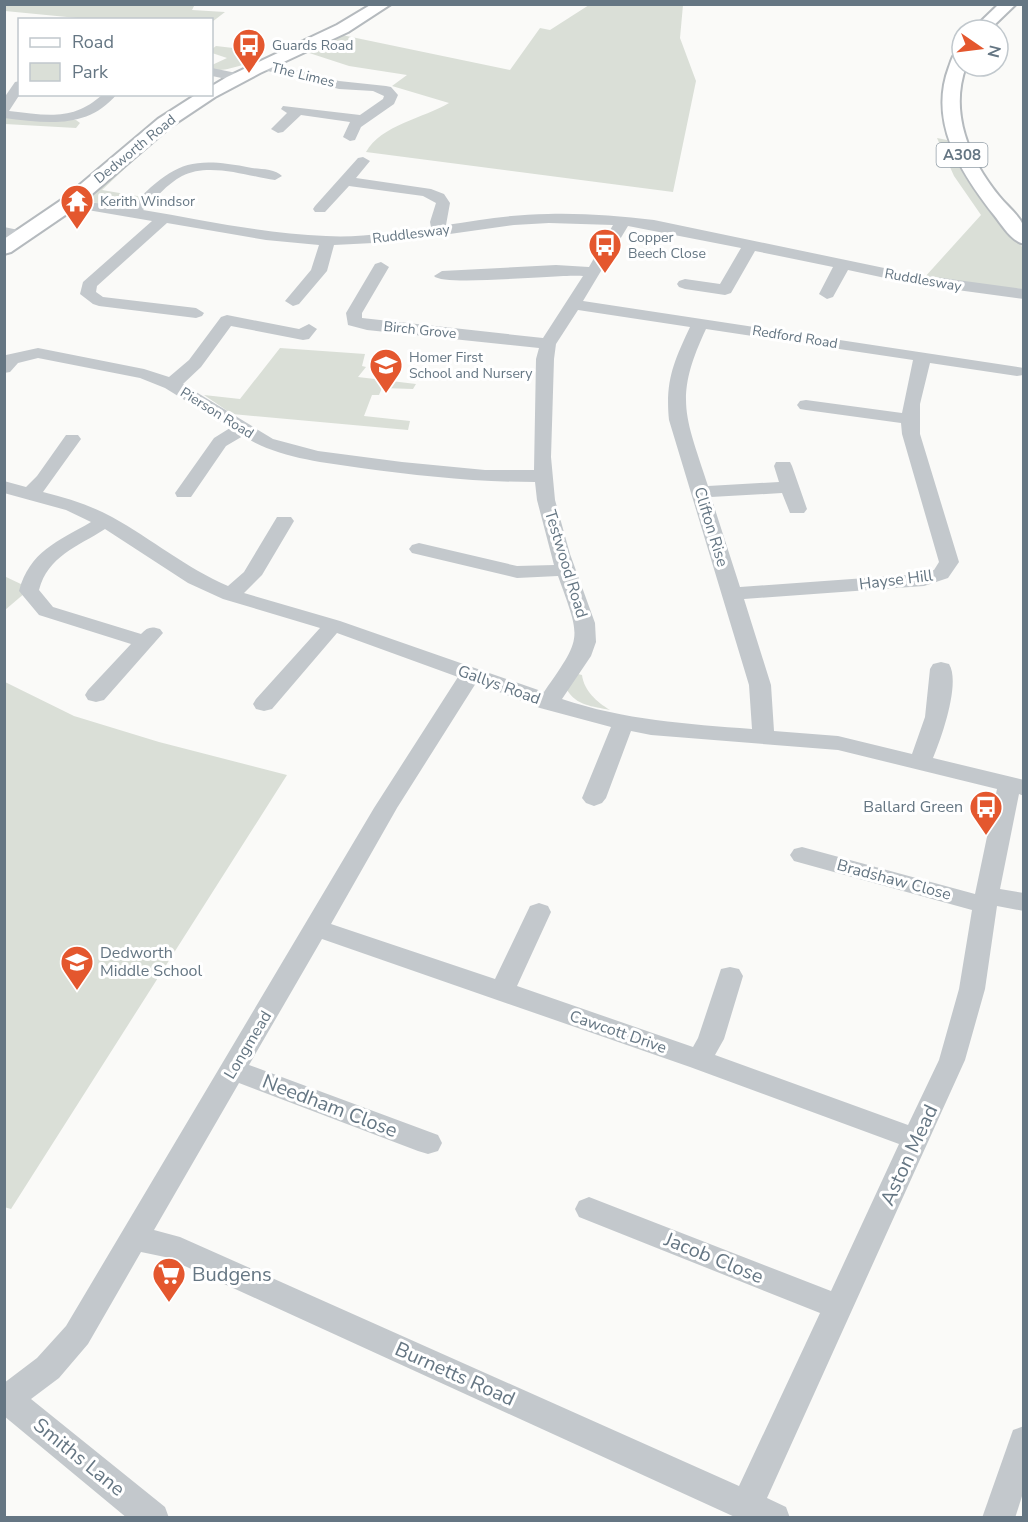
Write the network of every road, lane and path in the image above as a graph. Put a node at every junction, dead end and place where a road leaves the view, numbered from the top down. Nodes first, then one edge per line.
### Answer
1 (384, 4) edge
2 (1009, 4) edge
3 (993, 18) edge
4 (261, 65) junction
5 (213, 72) edge
6 (236, 77) junction
7 (952, 78) edge
8 (18, 88) edge
9 (213, 92) edge
10 (109, 96) edge
11 (207, 96) edge
12 (4, 108) edge
13 (4, 114) edge
14 (363, 120) junction
15 (278, 129) dead end
16 (350, 136) dead end
17 (363, 161) dead end
18 (268, 177) dead end
19 (345, 181) junction
20 (70, 203) junction
21 (325, 207) dead end
22 (131, 214) junction
23 (163, 219) junction
24 (622, 221) junction
25 (441, 231) junction
26 (14, 233) edge
27 (1023, 238) edge
28 (327, 241) junction
29 (752, 245) junction
30 (4, 248) edge
31 (843, 264) junction
32 (381, 267) dead end
33 (594, 272) junction
34 (448, 275) dead end
35 (685, 284) dead end
36 (824, 290) dead end
37 (964, 294) dead end
38 (304, 295) dead end
39 (1023, 295) edge
40 (1001, 298) junction
41 (573, 304) junction
42 (1023, 310) edge
43 (190, 311) dead end
44 (701, 322) junction
45 (309, 329) dead end
46 (548, 344) junction
47 (923, 357) junction
48 (4, 368) edge
49 (1017, 372) dead end
50 (171, 384) junction
51 (811, 408) dead end
52 (909, 419) junction
53 (242, 429) junction
54 (72, 439) dead end
55 (783, 466) dead end
56 (543, 476) junction
57 (4, 487) edge
58 (788, 487) junction
59 (700, 492) junction
60 (31, 493) junction
61 (184, 493) dead end
62 (797, 509) dead end
63 (105, 521) junction
64 (284, 521) dead end
65 (428, 554) dead end
66 (566, 570) junction
67 (732, 594) junction
68 (230, 595) junction
69 (333, 625) junction
70 (940, 669) dead end
71 (471, 675) junction
72 (101, 686) dead end
73 (548, 703) junction
74 (264, 704) dead end
75 (623, 724) junction
76 (763, 736) junction
77 (920, 762) junction
78 (1016, 786) edge
79 (594, 798) dead end
80 (802, 855) dead end
81 (986, 900) junction
82 (1023, 902) edge
83 (539, 912) dead end
84 (317, 929) junction
85 (730, 976) dead end
86 (500, 992) junction
87 (699, 1060) junction
88 (232, 1071) junction
89 (917, 1139) junction
90 (428, 1143) dead end
91 (590, 1209) dead end
92 (134, 1238) junction
93 (838, 1307) junction
94 (6, 1398) edge
95 (1023, 1440) edge
96 (761, 1511) edge
97 (146, 1515) edge
98 (998, 1518) edge

1 - 4 main road, Dedworth Road
2 - 3 main road
4 - 6 main road, Dedworth Road
4 - 14 street, The Limes
5 - 6 street
6 - 9 main road, Dedworth Road
7 - 27 main road, A308
8 - 12 street
10 - 13 street
11 - 20 main road, Dedworth Road
14 - 15 street
14 - 16 street, The Limes
17 - 19 street
18 - 22 street
19 - 21 street
19 - 25 street
20 - 22 street, Ruddlesway
20 - 26 main road, Dedworth Road
22 - 23 street, Ruddlesway
23 - 28 street, Ruddlesway
23 - 43 street
24 - 25 street, Ruddlesway
24 - 29 street, Ruddlesway
24 - 33 street, Testwood Road
25 - 28 street, Ruddlesway
26 - 30 main road, Dedworth Road
28 - 38 street
29 - 31 street, Ruddlesway
29 - 35 street
31 - 36 street
31 - 40 street, Ruddlesway
32 - 46 street, Birch Grove
33 - 34 street
33 - 41 street, Testwood Road
37 - 40 street
39 - 40 street, Ruddlesway
40 - 42 street
41 - 44 street, Redford Road
41 - 46 street, Testwood Road
44 - 47 street, Redford Road
44 - 59 street, Clifton Rise
45 - 50 street
46 - 56 street, Testwood Road
47 - 49 street, Redford Road
47 - 52 street, Hayse Hill
48 - 50 street, Pierson Road
50 - 53 street, Pierson Road
51 - 52 street
52 - 67 street, Hayse Hill
53 - 56 street, Pierson Road
53 - 61 street
54 - 60 street
55 - 58 street
56 - 66 street, Testwood Road
57 - 60 street, Gallys Road
58 - 59 street
58 - 62 street
59 - 67 street, Clifton Rise
60 - 63 street, Gallys Road
63 - 68 street, Gallys Road
63 - 72 street
64 - 68 street
65 - 66 street
66 - 73 street, Testwood Road
67 - 76 street, Clifton Rise
68 - 69 street, Gallys Road
69 - 71 street, Gallys Road
69 - 74 street
70 - 77 street
71 - 73 street, Gallys Road
71 - 84 street, Longmead
73 - 75 street, Gallys Road
75 - 76 street, Gallys Road
75 - 79 street
76 - 77 street, Gallys Road
77 - 78 street, Gallys Road
78 - 81 street, Aston Mead
80 - 81 street, Bradshaw Close
81 - 82 street
81 - 89 street, Aston Mead
83 - 86 street
84 - 86 street, Cawcott Drive
84 - 88 street, Longmead
85 - 87 street
86 - 87 street, Cawcott Drive
87 - 89 street, Cawcott Drive
88 - 90 street, Needham Close
88 - 92 street, Longmead
89 - 93 street, Aston Mead
91 - 93 street, Jacob Close
92 - 94 street, Longmead
92 - 96 street, Burnetts Road
93 - 96 street, Aston Mead
94 - 97 street, Smiths Lane
95 - 98 street

